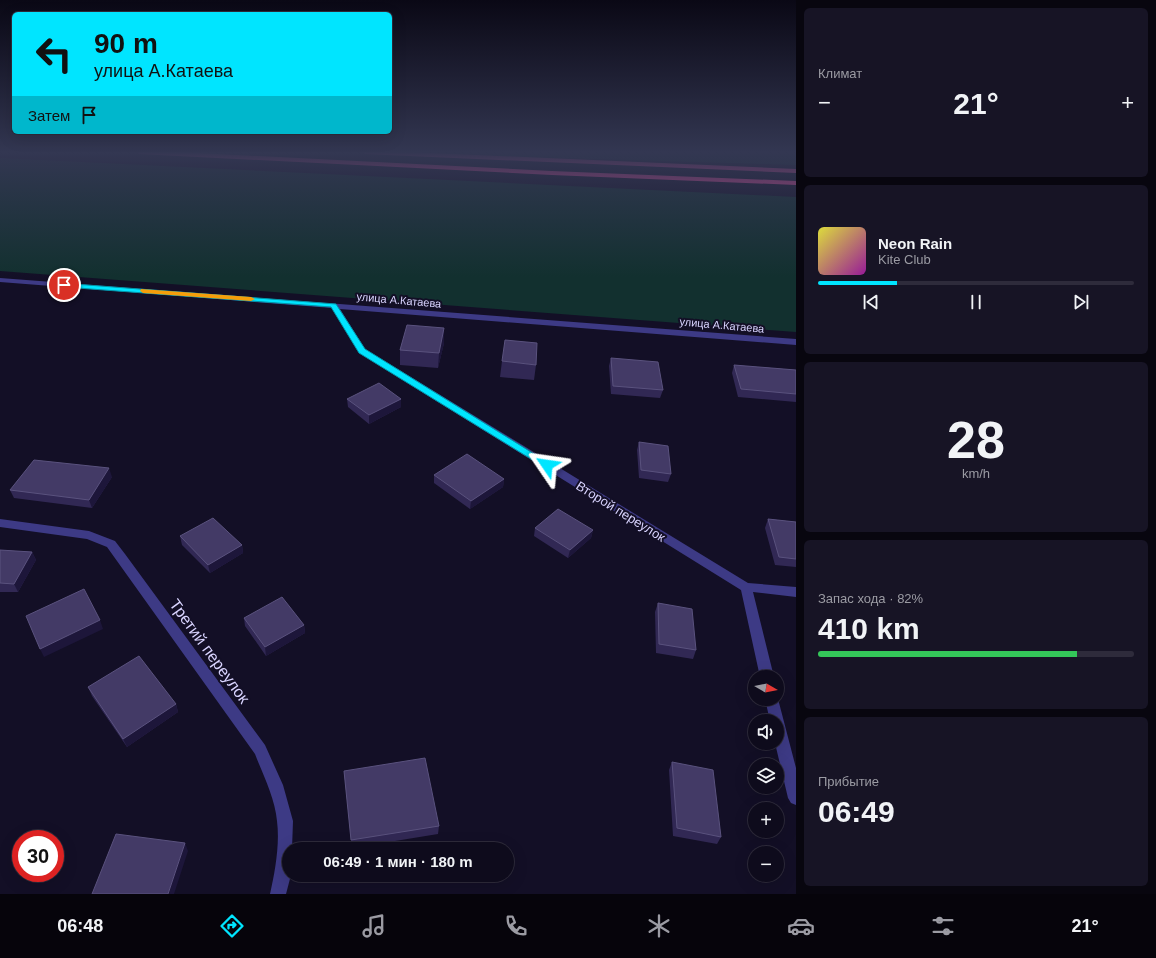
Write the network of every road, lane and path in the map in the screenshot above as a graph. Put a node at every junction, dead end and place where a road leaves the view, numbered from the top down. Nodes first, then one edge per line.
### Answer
1 (0, 280) edge
2 (334, 305) junction
3 (796, 342) edge
4 (0, 523) edge
5 (746, 587) junction
6 (796, 592) edge
7 (765, 670) edge
8 (774, 706) edge
9 (796, 798) edge
10 (278, 894) edge

1 - 2 street, улица А.Катаева
2 - 3 street, улица А.Катаева
2 - 5 street, Второй переулок
4 - 10 street, Третий переулок
5 - 6 street
5 - 7 street
8 - 9 street

